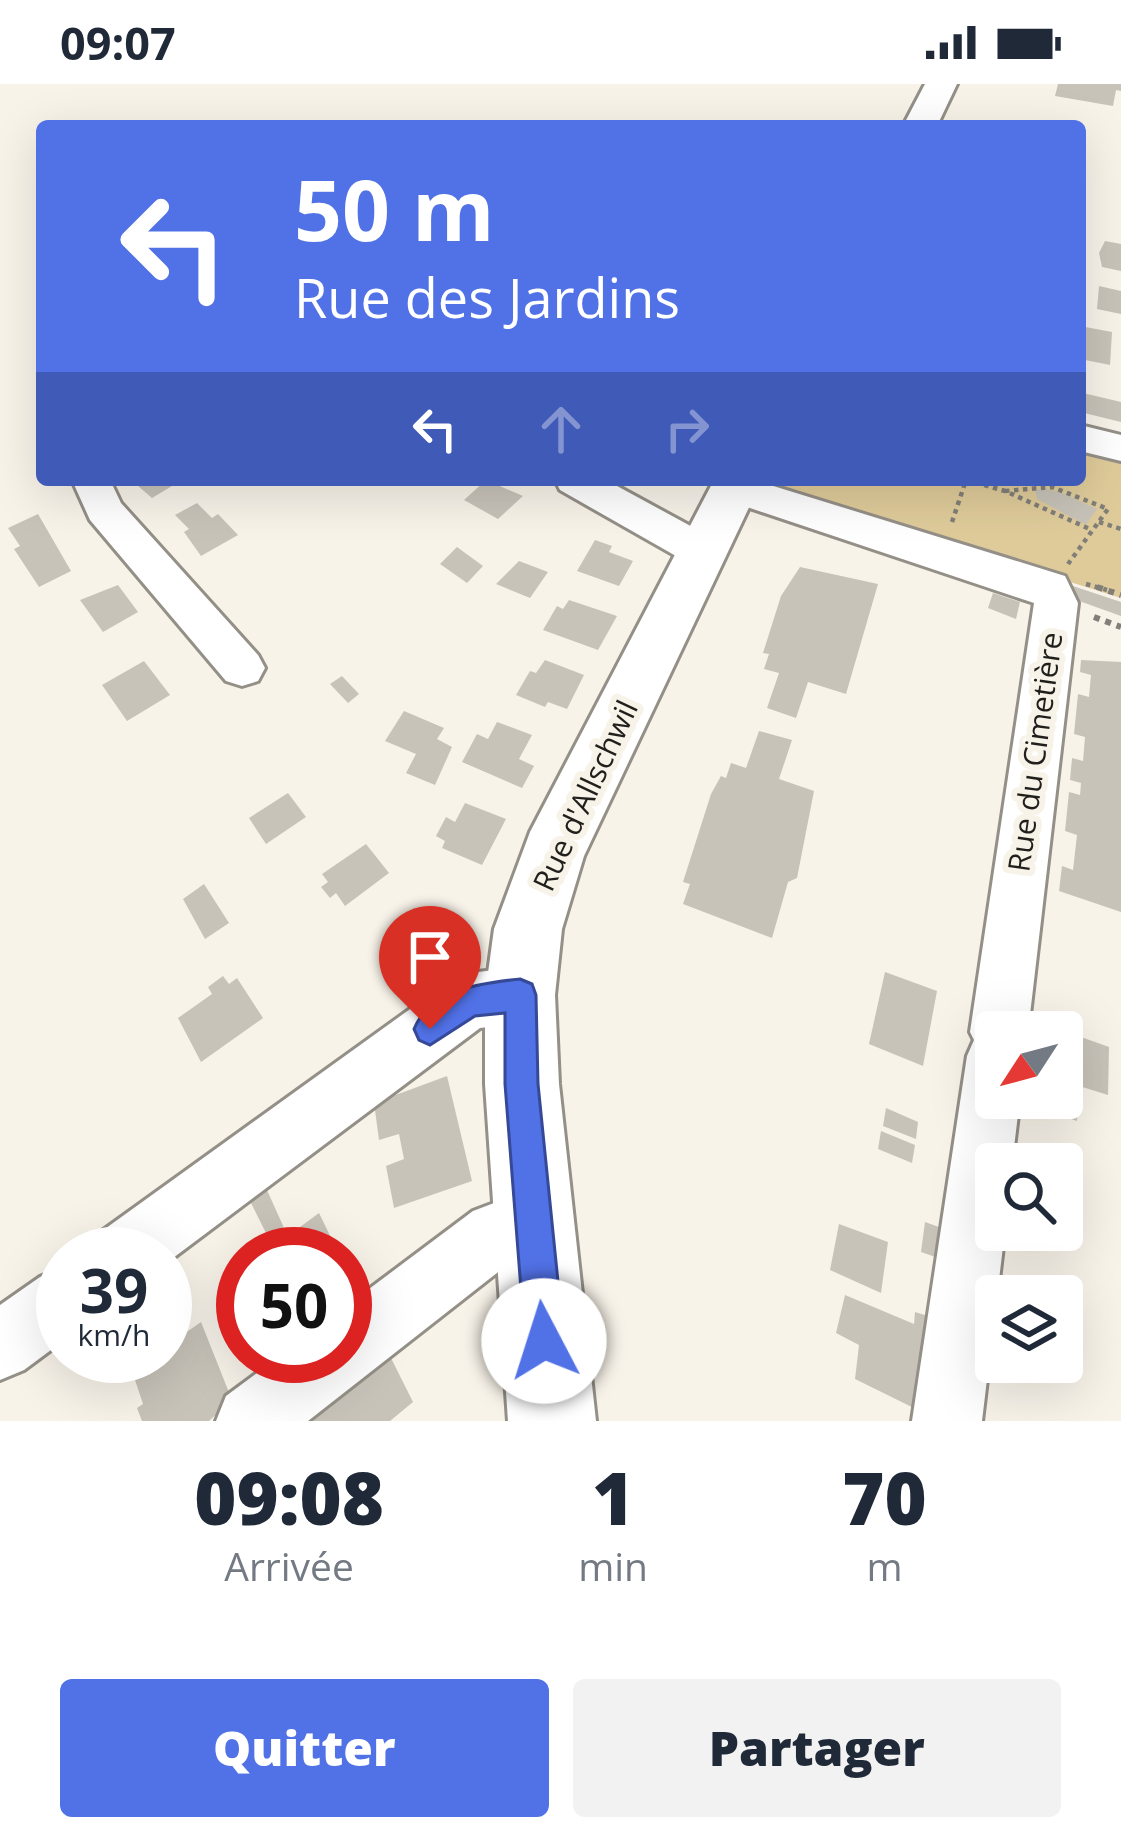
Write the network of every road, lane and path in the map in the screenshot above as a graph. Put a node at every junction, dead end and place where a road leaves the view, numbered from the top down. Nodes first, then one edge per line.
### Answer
1 (940, 84) edge
2 (923, 120) edge
3 (1086, 439) edge
4 (1121, 448) edge
5 (94, 486) edge
6 (585, 486) edge
7 (735, 486) edge
8 (742, 486) edge
9 (965, 486) edge
10 (988, 486) edge
11 (1005, 491) junction
12 (1099, 522) junction
13 (1121, 529) edge
14 (946, 540) dead end
15 (705, 553) junction
16 (242, 668) dead end
17 (520, 995) junction
18 (1002, 1011) edge
19 (988, 1119) edge
20 (534, 1220) junction
21 (162, 1227) edge
22 (36, 1320) edge
23 (372, 1328) edge
24 (0, 1346) edge
25 (300, 1383) edge
26 (250, 1421) edge
27 (552, 1421) edge
28 (947, 1421) edge

1 - 2 main road
3 - 4 street
5 - 16 street
6 - 15 street
7 - 15 main road, Rue d'Allschwil
8 - 18 street, Rue du Cimetière
9 - 14 path
10 - 11 path
11 - 12 path
11 - 12 path
12 - 13 path
15 - 17 main road, Rue d'Allschwil
17 - 20 main road, Rue d'Allschwil
17 - 21 street
19 - 28 street
20 - 23 street
20 - 27 main road, Rue d'Allschwil
22 - 24 street
25 - 26 street

